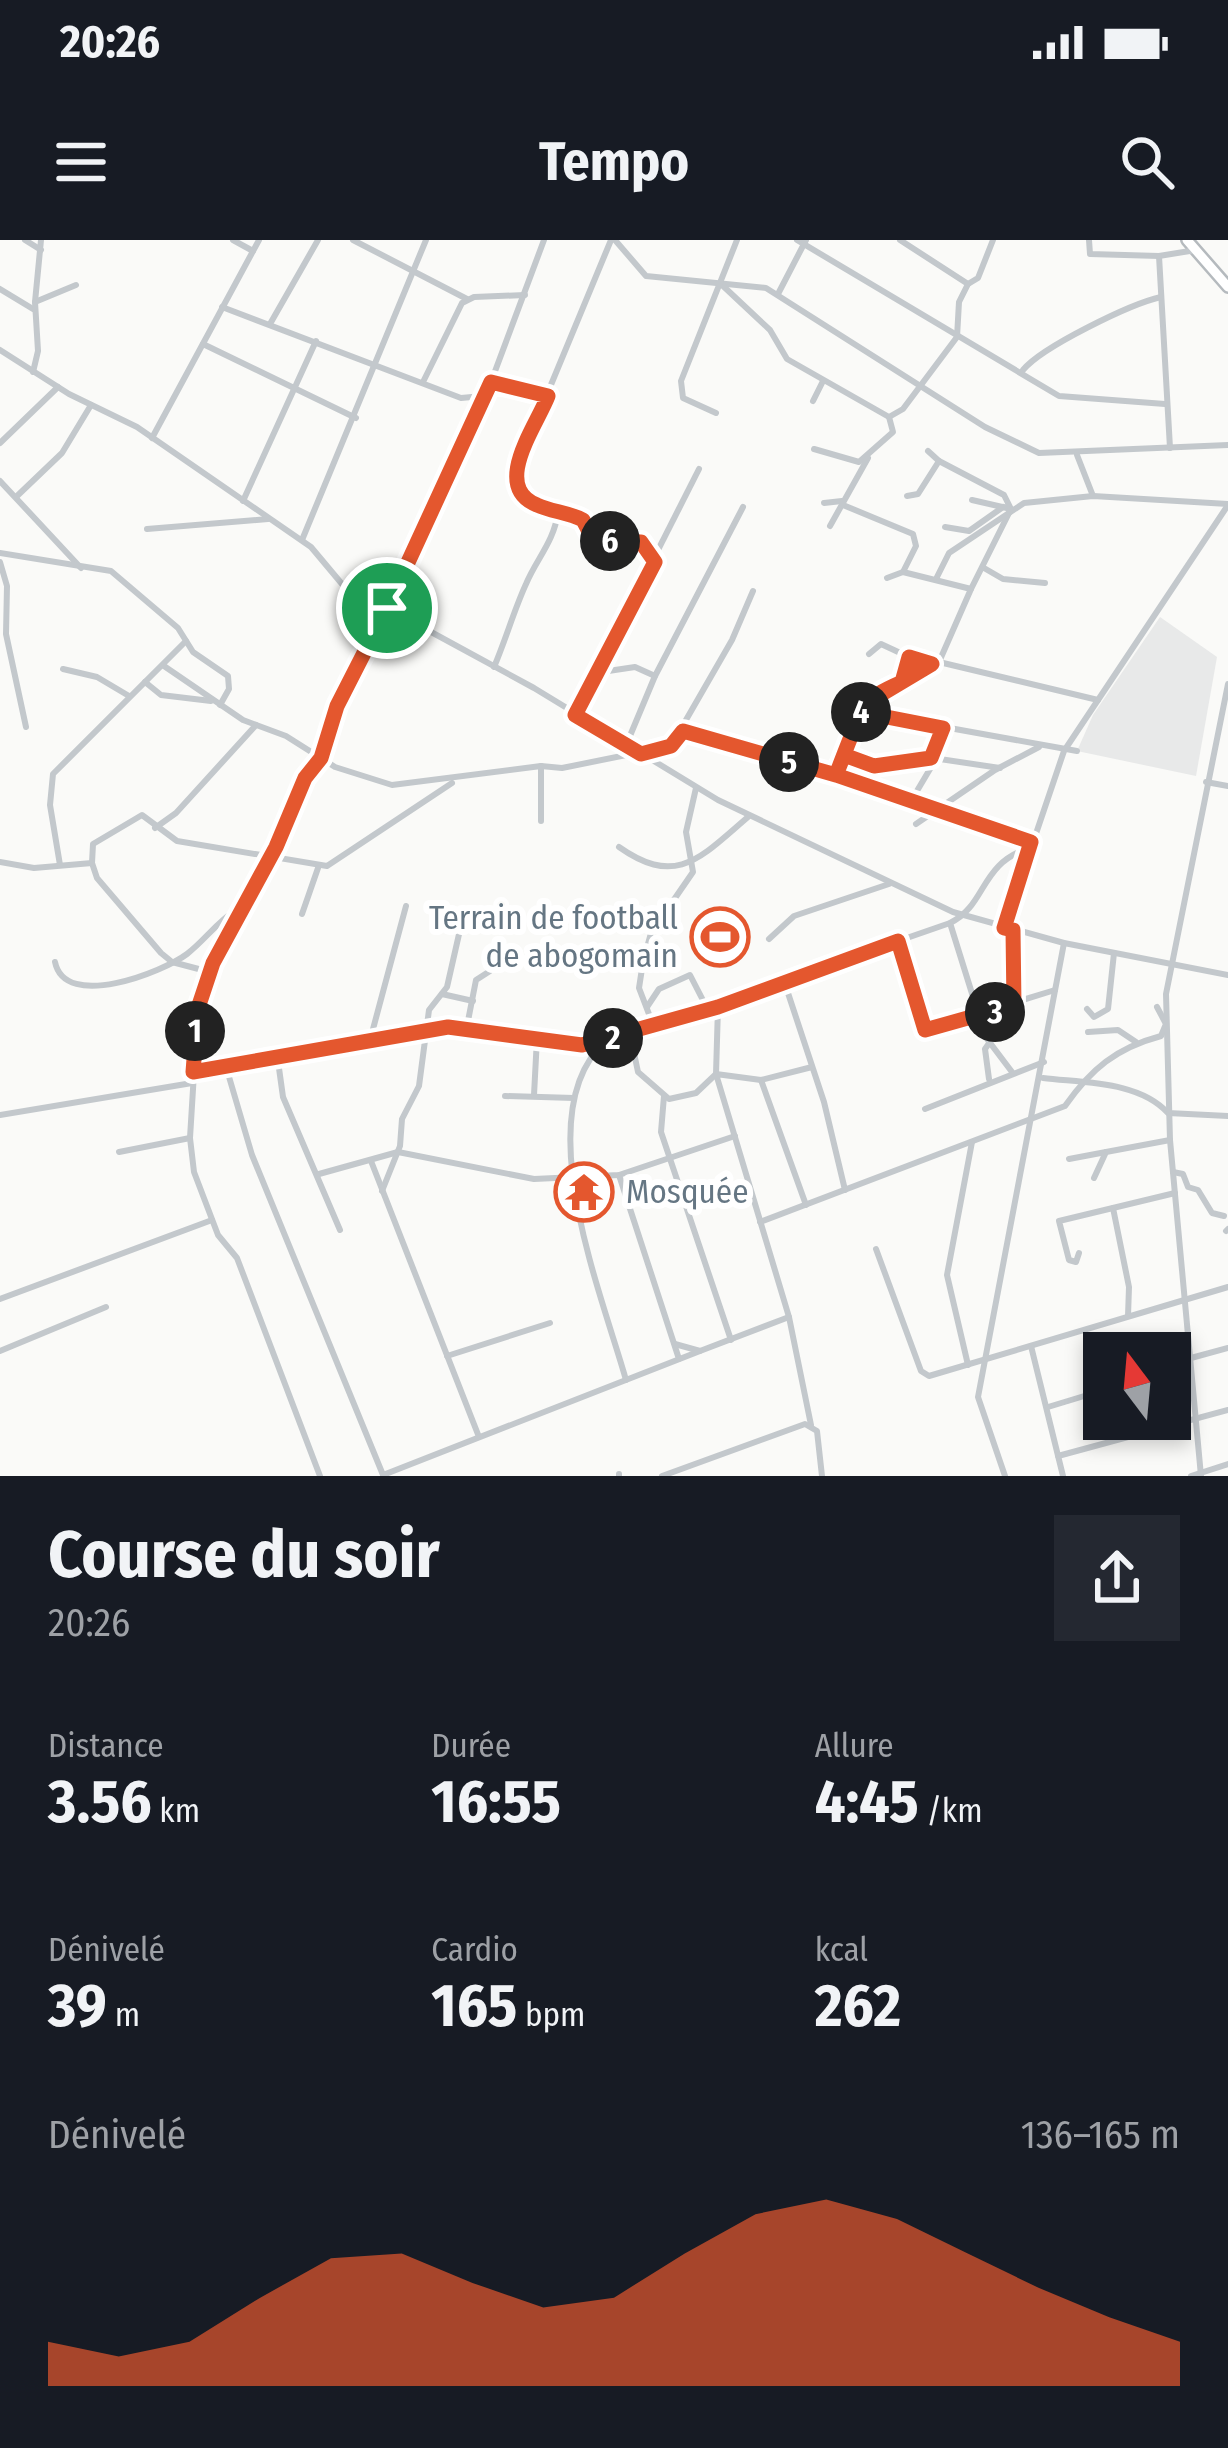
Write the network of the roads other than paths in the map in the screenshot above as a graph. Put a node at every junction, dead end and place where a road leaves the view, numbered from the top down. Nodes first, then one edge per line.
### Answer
1 (25, 240) edge
2 (41, 240) edge
3 (233, 240) edge
4 (259, 240) edge
5 (318, 240) edge
6 (352, 240) edge
7 (426, 240) edge
8 (544, 240) edge
9 (737, 240) edge
10 (900, 240) edge
11 (994, 240) edge
12 (1089, 240) edge
13 (1186, 240) edge
14 (803, 242) edge
15 (615, 243) edge
16 (40, 250) junction
17 (1196, 250) junction
18 (253, 251) junction
19 (1159, 256) junction
20 (413, 271) junction
21 (968, 284) junction
22 (76, 285) dead end
23 (720, 285) junction
24 (1228, 287) edge
25 (0, 289) edge
26 (778, 294) junction
27 (525, 295) junction
28 (1161, 297) junction
29 (467, 299) junction
30 (34, 306) junction
31 (223, 307) junction
32 (270, 324) junction
33 (957, 337) junction
34 (316, 341) junction
35 (202, 344) junction
36 (0, 350) edge
37 (9, 356) junction
38 (0, 362) edge
39 (376, 363) junction
40 (1023, 371) junction
41 (33, 372) junction
42 (424, 380) junction
43 (491, 382) junction
44 (823, 382) junction
45 (920, 382) junction
46 (58, 387) junction
47 (295, 391) junction
48 (483, 396) junction
49 (548, 396) junction
50 (813, 401) dead end
51 (1166, 404) junction
52 (91, 405) junction
53 (716, 412) dead end
54 (889, 417) junction
55 (356, 418) junction
56 (152, 438) junction
57 (0, 443) edge
58 (1228, 445) edge
59 (814, 448) dead end
60 (1170, 448) junction
61 (928, 451) dead end
62 (1076, 454) junction
63 (869, 455) junction
64 (939, 460) junction
65 (699, 469) dead end
66 (0, 481) edge
67 (907, 496) dead end
68 (1093, 496) junction
69 (16, 497) junction
70 (972, 500) dead end
71 (242, 502) junction
72 (844, 502) junction
73 (824, 503) dead end
74 (1228, 504) edge
75 (743, 507) dead end
76 (1007, 508) junction
77 (558, 512) junction
78 (269, 519) junction
79 (830, 526) dead end
80 (945, 527) dead end
81 (147, 529) dead end
82 (302, 541) junction
83 (0, 557) edge
84 (655, 562) junction
85 (984, 568) junction
86 (83, 570) junction
87 (903, 572) junction
88 (937, 577) junction
89 (887, 578) dead end
90 (1045, 583) dead end
91 (970, 589) junction
92 (753, 591) dead end
93 (387, 608) junction
94 (3, 635) edge
95 (187, 641) junction
96 (868, 653) dead end
97 (909, 657) junction
98 (936, 663) junction
99 (164, 666) junction
100 (494, 667) junction
101 (63, 669) dead end
102 (595, 674) junction
103 (655, 676) junction
104 (145, 682) junction
105 (186, 682) junction
106 (902, 682) junction
107 (1228, 684) edge
108 (129, 696) junction
109 (190, 700) junction
110 (1098, 700) junction
111 (217, 703) junction
112 (861, 712) junction
113 (575, 715) junction
114 (256, 725) junction
115 (26, 727) dead end
116 (943, 728) junction
117 (683, 731) junction
118 (626, 743) junction
119 (1040, 747) junction
120 (1064, 751) junction
121 (1077, 751) dead end
122 (641, 754) junction
123 (844, 755) junction
124 (931, 758) junction
125 (318, 762) junction
126 (541, 766) junction
127 (1000, 768) junction
128 (836, 775) junction
129 (455, 781) junction
130 (1206, 782) junction
131 (1228, 786) edge
132 (696, 787) junction
133 (910, 801) junction
134 (936, 810) junction
135 (749, 816) junction
136 (541, 821) dead end
137 (916, 824) dead end
138 (155, 828) junction
139 (1030, 845) junction
140 (619, 847) dead end
141 (269, 860) junction
142 (693, 860) junction
143 (0, 862) edge
144 (92, 862) junction
145 (60, 865) junction
146 (318, 868) junction
147 (890, 884) junction
148 (406, 906) dead end
149 (239, 908) junction
150 (302, 914) dead end
151 (964, 916) junction
152 (462, 921) dead end
153 (950, 923) junction
154 (1008, 929) junction
155 (769, 939) dead end
156 (898, 941) junction
157 (1064, 943) junction
158 (490, 951) dead end
159 (1114, 953) junction
160 (55, 962) dead end
161 (172, 962) junction
162 (1168, 965) junction
163 (210, 972) junction
164 (1228, 975) edge
165 (785, 984) junction
166 (1056, 990) junction
167 (442, 994) junction
168 (472, 1000) junction
169 (1014, 1005) junction
170 (1157, 1006) dead end
171 (647, 1007) junction
172 (718, 1007) junction
173 (708, 1010) junction
174 (1087, 1010) dead end
175 (997, 1011) junction
176 (980, 1016) junction
177 (652, 1022) junction
178 (1166, 1024) junction
179 (466, 1026) junction
180 (1088, 1032) dead end
181 (426, 1033) junction
182 (630, 1034) junction
183 (537, 1038) junction
184 (607, 1040) junction
185 (1136, 1042) junction
186 (369, 1044) junction
187 (582, 1045) junction
188 (991, 1046) junction
189 (278, 1061) junction
190 (585, 1061) junction
191 (1046, 1061) junction
192 (812, 1067) junction
193 (226, 1069) junction
194 (193, 1072) junction
195 (1012, 1072) junction
196 (716, 1074) junction
197 (1042, 1078) junction
198 (761, 1079) junction
199 (989, 1081) junction
200 (193, 1083) junction
201 (1081, 1083) junction
202 (535, 1095) junction
203 (506, 1096) dead end
204 (664, 1096) junction
205 (575, 1098) junction
206 (925, 1109) dead end
207 (1168, 1113) junction
208 (0, 1115) edge
209 (1034, 1116) junction
210 (1228, 1116) edge
211 (735, 1136) junction
212 (190, 1138) junction
213 (1170, 1140) junction
214 (972, 1142) junction
215 (119, 1152) dead end
216 (398, 1152) junction
217 (1106, 1152) junction
218 (671, 1156) junction
219 (1069, 1159) dead end
220 (370, 1160) junction
221 (1173, 1172) junction
222 (319, 1174) junction
223 (620, 1175) junction
224 (572, 1178) junction
225 (1094, 1178) dead end
226 (845, 1190) junction
227 (382, 1191) junction
228 (1175, 1193) junction
229 (806, 1205) junction
230 (1113, 1208) junction
231 (1224, 1216) dead end
232 (212, 1220) junction
233 (760, 1222) junction
234 (340, 1230) dead end
235 (876, 1249) dead end
236 (1078, 1253) dead end
237 (1228, 1286) edge
238 (1186, 1298) junction
239 (0, 1299) edge
240 (106, 1307) dead end
241 (789, 1317) junction
242 (1128, 1317) junction
243 (550, 1323) dead end
244 (1189, 1332) edge
245 (730, 1340) junction
246 (675, 1344) junction
247 (1031, 1346) junction
248 (1228, 1348) edge
249 (0, 1351) edge
250 (700, 1351) junction
251 (447, 1356) junction
252 (680, 1359) junction
253 (989, 1359) junction
254 (1191, 1361) joint
255 (968, 1365) junction
256 (626, 1380) junction
257 (1083, 1396) edge
258 (1048, 1407) junction
259 (1228, 1410) edge
260 (1196, 1418) junction
261 (812, 1425) junction
262 (479, 1437) junction
263 (1058, 1456) junction
264 (1228, 1464) edge
265 (1201, 1474) edge
266 (382, 1475) edge
267 (320, 1476) edge
268 (662, 1476) edge
269 (822, 1476) edge
270 (1005, 1476) edge
271 (1064, 1476) edge
272 (1191, 1476) edge

1 - 16 street
2 - 16 street
3 - 18 street
4 - 18 street
5 - 32 street
6 - 20 street
7 - 20 street
8 - 27 street
9 - 23 street
10 - 21 street
11 - 21 street
12 - 19 street
13 - 17 main road
14 - 26 street
14 - 33 street
15 - 23 street
15 - 49 street
16 - 30 street
17 - 19 street
17 - 24 main road
18 - 31 street
19 - 28 street
20 - 29 street
20 - 39 street
21 - 33 street
22 - 30 street
23 - 26 street
23 - 44 street
23 - 53 street
25 - 30 street
26 - 45 street
27 - 29 street
27 - 43 street
28 - 40 street
28 - 51 street
29 - 42 street
30 - 41 street
31 - 32 street
31 - 35 street
32 - 34 street
33 - 40 street
33 - 45 street
34 - 39 street
34 - 47 street
35 - 47 street
35 - 56 street
36 - 37 street
37 - 38 street
37 - 41 street
39 - 42 street
39 - 55 street
40 - 51 street
41 - 46 street
42 - 48 street
43 - 48 street
43 - 49 street
44 - 50 street
44 - 54 street
45 - 54 street
45 - 62 street
46 - 52 street
46 - 57 street
47 - 55 street
47 - 71 street
48 - 93 street
49 - 77 street
51 - 60 street
52 - 56 street
52 - 69 street
54 - 63 street
55 - 82 street
56 - 71 street
58 - 60 street
59 - 63 street
60 - 62 street
61 - 64 street
62 - 68 street
63 - 72 street
64 - 67 street
64 - 76 street
65 - 84 street
66 - 69 street
68 - 74 street
68 - 76 street
69 - 86 street
70 - 76 street
71 - 78 street
72 - 73 street
72 - 79 street
72 - 87 street
74 - 110 street
75 - 103 street
76 - 80 street
76 - 85 street
76 - 88 street
77 - 84 street
77 - 100 street
78 - 81 street
78 - 82 street
82 - 93 street
83 - 86 street
83 - 94 street
84 - 102 street
85 - 90 street
85 - 91 street
86 - 95 street
87 - 88 street
87 - 89 street
88 - 91 street
91 - 98 street
92 - 117 street
93 - 100 street
93 - 125 street
94 - 115 street
95 - 99 street
95 - 111 street
96 - 97 street
97 - 98 street
97 - 106 street
98 - 106 street
98 - 110 street
99 - 104 street
99 - 105 street
100 - 113 street
101 - 108 street
102 - 103 street
102 - 113 street
103 - 118 street
104 - 108 street
104 - 109 street
105 - 109 street
105 - 111 street
106 - 112 street
107 - 130 street
108 - 145 street
109 - 111 street
110 - 120 street
111 - 114 street
112 - 116 street
112 - 123 street
113 - 118 street
114 - 125 street
114 - 138 street
116 - 119 street
116 - 124 street
117 - 122 street
117 - 128 street
118 - 122 street
119 - 120 street
119 - 127 street
120 - 121 street
120 - 139 street
122 - 126 street
122 - 132 street
123 - 124 street
123 - 128 street
124 - 127 street
124 - 133 street
125 - 129 street
125 - 141 street
126 - 129 street
126 - 136 street
127 - 134 street
128 - 133 street
129 - 146 street
130 - 131 street
130 - 162 street
132 - 135 street
132 - 142 street
133 - 134 street
134 - 137 street
134 - 139 street
135 - 142 street
135 - 147 street
138 - 141 street
138 - 144 street
139 - 151 street
139 - 154 street
140 - 142 street
141 - 146 street
141 - 149 street
142 - 171 street
143 - 145 street
144 - 145 street
144 - 161 street
146 - 150 street
147 - 151 street
147 - 155 street
148 - 186 street
149 - 161 street
149 - 163 street
151 - 153 street
151 - 154 street
152 - 167 street
153 - 156 street
153 - 176 street
154 - 157 street
154 - 169 street
156 - 165 street
156 - 176 street
157 - 159 street
157 - 166 street
158 - 168 street
159 - 162 street
159 - 174 street
160 - 161 street
161 - 163 street
162 - 164 street
162 - 178 street
163 - 194 street
165 - 172 street
165 - 192 street
166 - 169 street
166 - 191 street
167 - 168 street
167 - 181 street
168 - 179 street
169 - 175 street
170 - 178 street
171 - 173 street
171 - 177 street
172 - 173 street
172 - 196 street
173 - 177 street
175 - 176 street
175 - 188 street
176 - 188 street
177 - 182 street
178 - 185 street
178 - 207 street
179 - 181 street
179 - 183 street
180 - 185 street
181 - 186 street
181 - 216 street
182 - 184 street
182 - 204 street
183 - 187 street
183 - 202 street
184 - 187 street
184 - 190 street
185 - 201 street
186 - 189 street
187 - 190 street
188 - 195 street
188 - 199 street
189 - 193 street
189 - 222 street
190 - 205 street
191 - 195 street
191 - 197 street
192 - 198 street
192 - 226 street
193 - 194 street
193 - 266 street
194 - 200 street
195 - 199 street
196 - 198 street
196 - 204 street
196 - 211 street
197 - 201 street
197 - 209 street
198 - 229 street
199 - 206 street
200 - 208 street
200 - 212 street
201 - 207 street
201 - 209 street
202 - 203 street
202 - 205 street
204 - 218 street
205 - 224 street
207 - 210 street
207 - 213 street
209 - 214 street
209 - 253 street
211 - 218 street
211 - 233 street
212 - 215 street
212 - 232 street
213 - 217 street
213 - 221 street
214 - 226 street
214 - 255 street
216 - 220 street
216 - 224 street
216 - 227 street
217 - 219 street
217 - 225 street
218 - 223 street
218 - 245 street
220 - 222 street
220 - 227 street
221 - 228 street
221 - 231 street
222 - 234 street
223 - 224 street
223 - 246 street
224 - 256 street
226 - 229 street
227 - 251 street
228 - 230 street
228 - 238 street
229 - 233 street
230 - 236 street
230 - 242 street
232 - 239 street
232 - 267 street
233 - 241 street
235 - 255 street
237 - 238 street
238 - 242 street
238 - 244 street
240 - 249 street
241 - 245 street
241 - 261 street
242 - 247 street
243 - 251 street
245 - 250 street
246 - 250 street
246 - 252 street
247 - 253 street
247 - 258 street
248 - 254 street
250 - 252 street
251 - 262 street
252 - 256 street
253 - 255 street
253 - 270 street
254 - 260 street
256 - 262 street
257 - 258 street
258 - 263 street
259 - 260 street
260 - 263 street
260 - 265 street
261 - 268 street
261 - 269 street
262 - 266 street
263 - 271 street
264 - 265 street
265 - 272 street

